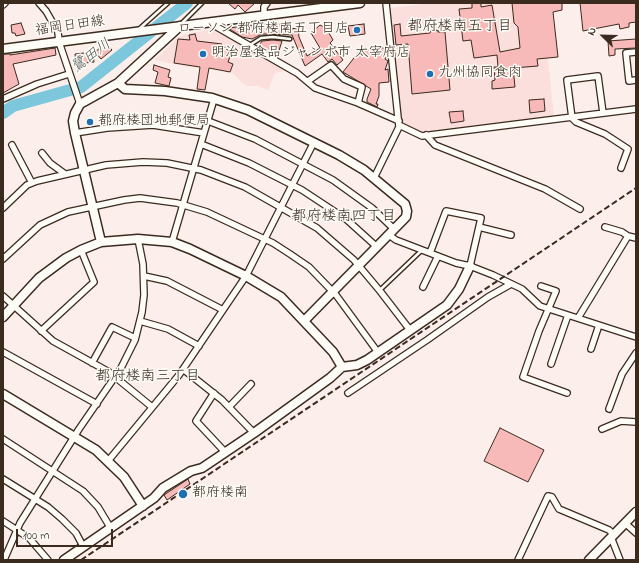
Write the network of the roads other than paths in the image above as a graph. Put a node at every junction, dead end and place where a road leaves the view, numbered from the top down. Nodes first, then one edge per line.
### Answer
1 (39, 3) edge
2 (168, 3) edge
3 (202, 3) edge
4 (267, 3) edge
5 (360, 3) edge
6 (386, 3) edge
7 (264, 15) junction
8 (210, 23) junction
9 (180, 26) junction
10 (139, 30) junction
11 (290, 39) dead end
12 (59, 42) junction
13 (250, 45) junction
14 (3, 49) edge
15 (636, 52) edge
16 (70, 76) junction
17 (636, 80) edge
18 (308, 81) junction
19 (118, 83) junction
20 (3, 99) edge
21 (214, 99) junction
22 (78, 101) junction
23 (358, 103) junction
24 (636, 109) edge
25 (603, 113) junction
26 (572, 118) junction
27 (208, 121) junction
28 (399, 123) junction
29 (75, 132) junction
30 (204, 133) junction
31 (426, 135) junction
32 (314, 142) junction
33 (201, 144) junction
34 (12, 145) dead end
35 (42, 153) dead end
36 (303, 164) junction
37 (194, 168) junction
38 (621, 168) dead end
39 (84, 170) junction
40 (65, 174) junction
41 (374, 178) junction
42 (32, 183) junction
43 (292, 185) junction
44 (184, 205) junction
45 (93, 206) junction
46 (282, 207) junction
47 (3, 208) edge
48 (580, 209) dead end
49 (479, 227) junction
50 (605, 227) dead end
51 (392, 232) junction
52 (510, 236) dead end
53 (628, 236) junction
54 (636, 238) edge
55 (138, 239) junction
56 (265, 240) junction
57 (101, 242) junction
58 (172, 242) junction
59 (377, 247) junction
60 (81, 250) junction
61 (422, 250) junction
62 (430, 253) junction
63 (438, 256) junction
64 (3, 259) edge
65 (358, 266) junction
66 (470, 266) junction
67 (144, 276) junction
68 (246, 276) junction
69 (511, 284) junction
70 (541, 286) dead end
71 (423, 288) dead end
72 (380, 291) junction
73 (334, 292) junction
74 (3, 296) edge
75 (13, 306) junction
76 (549, 309) junction
77 (224, 310) junction
78 (568, 315) junction
79 (3, 317) edge
80 (578, 318) junction
81 (305, 320) junction
82 (140, 321) junction
83 (599, 325) junction
84 (410, 330) junction
85 (41, 331) junction
86 (636, 337) edge
87 (136, 338) junction
88 (199, 346) junction
89 (591, 349) dead end
90 (3, 352) edge
91 (377, 352) junction
92 (636, 353) edge
93 (92, 364) junction
94 (551, 364) dead end
95 (342, 367) junction
96 (183, 369) junction
97 (115, 377) junction
98 (252, 384) dead end
99 (214, 393) junction
100 (348, 393) dead end
101 (567, 393) dead end
102 (3, 394) edge
103 (97, 404) junction
104 (152, 407) junction
105 (229, 407) junction
106 (609, 409) dead end
107 (636, 422) edge
108 (602, 429) dead end
109 (254, 433) junction
110 (74, 437) junction
111 (3, 439) edge
112 (225, 452) junction
113 (108, 461) junction
114 (53, 470) junction
115 (3, 479) edge
116 (35, 499) junction
117 (143, 506) junction
118 (636, 512) edge
119 (3, 521) edge
120 (625, 523) junction
121 (110, 527) junction
122 (17, 529) junction
123 (636, 533) edge
124 (613, 536) junction
125 (83, 546) junction
126 (4, 560) edge
127 (48, 560) edge
128 (64, 560) edge
129 (518, 560) edge
130 (589, 560) edge
131 (620, 560) edge

1 - 12 street
2 - 10 lane
3 - 9 lane
4 - 7 street
5 - 7 street
6 - 28 street
7 - 8 street
8 - 9 street
8 - 13 street
9 - 10 street, 福岡日田線
9 - 19 street
10 - 12 street, 福岡日田線
11 - 13 lane
12 - 14 street, 福岡日田線
12 - 16 street
13 - 18 street
15 - 17 street
16 - 20 street
16 - 22 street
18 - 23 street
18 - 23 street
19 - 21 street
19 - 22 street
21 - 27 street
21 - 32 street
22 - 29 street
23 - 28 street
24 - 25 street
25 - 26 street
25 - 26 street
26 - 31 street
26 - 38 street
27 - 30 street
27 - 36 street
28 - 31 street
28 - 41 street
29 - 30 street
29 - 39 street
30 - 33 street
31 - 48 street
32 - 36 street
32 - 41 street
33 - 37 street
33 - 43 street
34 - 42 street
35 - 40 street
36 - 43 street
36 - 51 street
37 - 39 street
37 - 44 street
37 - 46 street
39 - 40 street
39 - 45 street
40 - 42 street
41 - 51 street
42 - 47 street
43 - 46 street
43 - 59 street
44 - 45 street
44 - 56 street
44 - 58 street
45 - 57 street
45 - 64 street
46 - 56 street
46 - 65 street
49 - 52 street
49 - 62 street
49 - 66 street
50 - 53 street
51 - 59 street
51 - 61 street
53 - 54 street
53 - 80 street
55 - 57 street
55 - 58 street
55 - 67 street
56 - 68 street
56 - 73 street
57 - 60 street
58 - 68 street
59 - 65 street
60 - 75 street
60 - 85 street
61 - 62 street
61 - 72 lane
62 - 63 street
63 - 66 street
63 - 71 street
65 - 72 street
65 - 73 street
66 - 69 street
66 - 84 street
67 - 77 street
67 - 82 street
68 - 77 street
68 - 81 street
69 - 76 street
69 - 100 street
70 - 76 street
72 - 84 street
73 - 81 street
73 - 91 street
74 - 75 street
75 - 79 street
75 - 85 street
76 - 78 street
76 - 101 street
77 - 88 street
78 - 80 street
78 - 94 street
80 - 83 street
81 - 95 street
82 - 87 street
82 - 88 street
83 - 86 street
83 - 89 street
84 - 91 street
85 - 93 street
87 - 93 street
87 - 97 street
88 - 96 street
90 - 103 street
91 - 95 street
92 - 106 street
93 - 97 street
95 - 109 street
96 - 99 street
96 - 104 street
97 - 103 street
97 - 104 street
98 - 105 street
99 - 105 street
99 - 112 street
102 - 110 street
103 - 110 street
104 - 113 street
105 - 109 street
107 - 108 street
109 - 112 street
110 - 113 street
110 - 114 street
111 - 114 street
112 - 117 street
113 - 117 street
114 - 116 street
114 - 121 street
115 - 116 street
116 - 122 street
116 - 125 street
117 - 121 street
118 - 120 street
119 - 122 street
120 - 123 street
120 - 124 street
121 - 125 street
122 - 126 street
122 - 127 street
124 - 129 street
124 - 130 street
124 - 131 street
125 - 128 street

